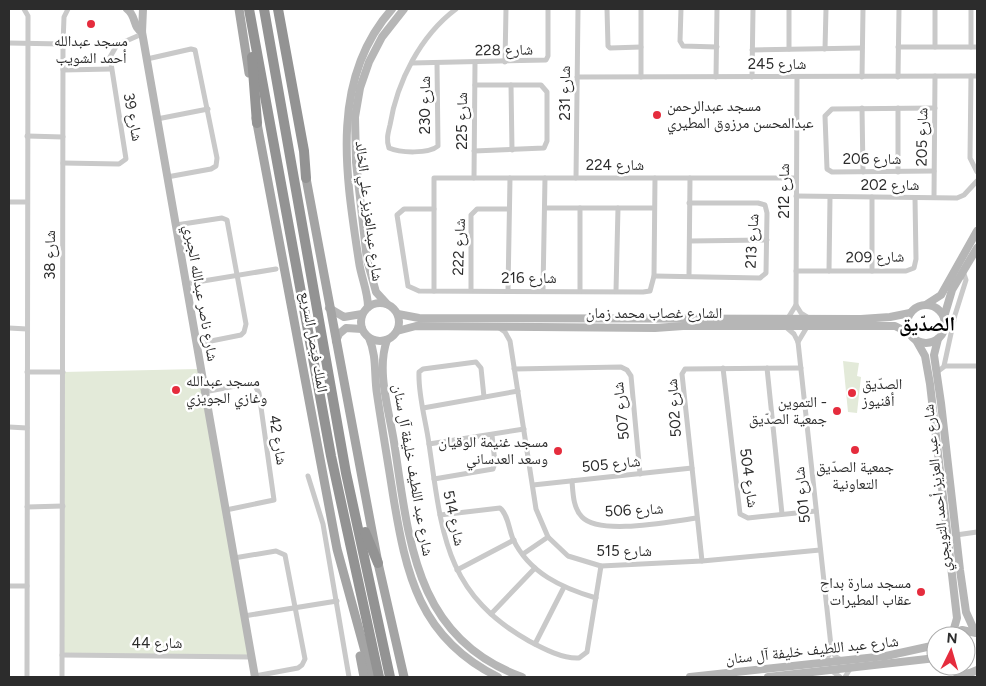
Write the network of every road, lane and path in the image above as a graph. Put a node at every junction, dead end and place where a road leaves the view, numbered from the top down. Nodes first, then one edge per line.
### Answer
1 (24, 9) edge
2 (68, 9) edge
3 (126, 9) edge
4 (143, 9) edge
5 (243, 9) edge
6 (264, 9) edge
7 (278, 9) edge
8 (392, 9) edge
9 (404, 9) edge
10 (456, 9) edge
11 (506, 9) edge
12 (548, 9) edge
13 (578, 9) edge
14 (607, 9) edge
15 (641, 9) edge
16 (681, 9) edge
17 (717, 9) edge
18 (753, 9) edge
19 (789, 9) edge
20 (826, 9) edge
21 (863, 9) edge
22 (899, 9) edge
23 (935, 9) edge
24 (971, 9) edge
25 (142, 33) junction
26 (268, 34) junction
27 (9, 43) edge
28 (28, 43) junction
29 (63, 44) junction
30 (641, 47) junction
31 (717, 47) junction
32 (898, 47) junction
33 (935, 47) junction
34 (974, 47) edge
35 (862, 48) junction
36 (788, 49) junction
37 (825, 49) junction
38 (752, 50) junction
39 (146, 60) junction
40 (505, 62) junction
41 (412, 63) junction
42 (437, 63) junction
43 (475, 63) junction
44 (111, 69) junction
45 (63, 70) junction
46 (898, 76) junction
47 (935, 76) junction
48 (974, 76) edge
49 (577, 77) junction
50 (641, 77) junction
51 (716, 77) junction
52 (752, 77) junction
53 (796, 77) junction
54 (862, 77) junction
55 (475, 85) junction
56 (511, 85) junction
57 (970, 106) junction
58 (977, 106) edge
59 (862, 108) junction
60 (898, 108) junction
61 (935, 108) junction
62 (208, 109) junction
63 (157, 119) junction
64 (257, 123) joint
65 (28, 136) junction
66 (63, 137) junction
67 (512, 150) junction
68 (474, 151) junction
69 (63, 163) junction
70 (934, 171) junction
71 (863, 172) junction
72 (898, 172) junction
73 (977, 172) edge
74 (167, 177) junction
75 (306, 178) junction
76 (474, 178) junction
77 (510, 178) junction
78 (545, 178) junction
79 (576, 178) junction
80 (654, 178) junction
81 (690, 178) junction
82 (796, 178) junction
83 (977, 181) edge
84 (796, 196) junction
85 (830, 197) junction
86 (872, 197) junction
87 (934, 197) junction
88 (915, 198) junction
89 (9, 202) edge
90 (27, 202) junction
91 (689, 202) junction
92 (545, 208) junction
93 (580, 208) junction
94 (618, 208) junction
95 (654, 208) junction
96 (434, 209) junction
97 (508, 209) junction
98 (176, 225) junction
99 (977, 231) edge
100 (767, 240) junction
101 (690, 241) junction
102 (977, 248) edge
103 (276, 269) dead end
104 (796, 271) junction
105 (829, 271) junction
106 (872, 271) junction
107 (963, 271) junction
108 (238, 275) junction
109 (654, 276) junction
110 (689, 276) junction
111 (185, 284) junction
112 (470, 290) junction
113 (508, 290) junction
114 (544, 290) junction
115 (434, 291) junction
116 (580, 291) junction
117 (616, 291) junction
118 (386, 304) junction
119 (928, 304) junction
120 (796, 305) junction
121 (368, 307) junction
122 (329, 308) junction
123 (910, 313) junction
124 (362, 314) junction
125 (398, 314) junction
126 (650, 317) junction
127 (660, 317) junction
128 (944, 317) junction
129 (788, 318) junction
130 (808, 323) junction
131 (497, 326) junction
132 (518, 326) junction
133 (785, 327) junction
134 (9, 328) edge
135 (27, 328) junction
136 (648, 328) junction
137 (658, 328) junction
138 (362, 329) junction
139 (397, 331) junction
140 (909, 332) junction
141 (369, 338) junction
142 (938, 339) junction
143 (387, 340) junction
144 (916, 340) junction
145 (510, 341) junction
146 (798, 342) junction
147 (336, 343) junction
148 (196, 344) junction
149 (977, 366) edge
150 (723, 368) junction
151 (767, 368) junction
152 (801, 368) junction
153 (514, 369) junction
154 (941, 369) junction
155 (27, 372) junction
156 (63, 372) junction
157 (518, 391) junction
158 (204, 392) junction
159 (484, 397) junction
160 (423, 408) junction
161 (9, 427) edge
162 (27, 428) junction
163 (524, 429) junction
164 (492, 435) junction
165 (429, 444) junction
166 (692, 468) junction
167 (346, 473) junction
168 (640, 474) junction
169 (308, 476) dead end
170 (434, 479) junction
171 (572, 481) junction
172 (533, 485) junction
173 (393, 494) junction
174 (63, 506) junction
175 (27, 507) junction
176 (226, 510) junction
177 (816, 511) junction
178 (782, 514) junction
179 (440, 515) junction
180 (697, 518) junction
181 (406, 522) junction
182 (977, 532) edge
183 (956, 535) junction
184 (548, 537) junction
185 (514, 540) junction
186 (820, 550) junction
187 (523, 554) junction
188 (234, 558) junction
189 (702, 561) junction
190 (378, 563) junction
191 (601, 566) junction
192 (535, 568) junction
193 (457, 570) junction
194 (9, 586) edge
195 (27, 586) junction
196 (564, 587) junction
197 (596, 598) junction
198 (337, 601) junction
199 (295, 608) junction
200 (352, 611) junction
201 (491, 614) junction
202 (244, 616) junction
203 (954, 626) edge
204 (973, 626) edge
205 (536, 644) junction
206 (831, 646) junction
207 (926, 648) edge
208 (62, 655) junction
209 (252, 657) junction
210 (926, 659) edge
211 (841, 660) junction
212 (823, 663) junction
213 (850, 669) junction
214 (832, 670) junction
215 (738, 675) edge
216 (26, 677) edge
217 (62, 677) edge
218 (255, 677) edge
219 (349, 677) edge
220 (364, 677) edge
221 (372, 677) edge
222 (379, 677) edge
223 (390, 677) edge
224 (404, 677) edge
225 (498, 677) edge
226 (522, 677) edge
227 (690, 677) edge
228 (768, 677) edge
229 (840, 677) edge
230 (845, 677) edge

1 - 28 street
2 - 29 street, شارع 38
3 - 25 street, شارع ناصر عبدالله الجبري
4 - 25 street, شارع ناصر عبدالله الجبري
5 - 64 highway
5 - 222 highway, الملك فيصل السريع
6 - 26 highway, الملك فيصل السريع
7 - 75 highway
8 - 121 street, شارع عبدالعزيز علي الخالد
9 - 118 street, شارع عبدالعزيز علي الخالد
10 - 41 street, شارع 230
11 - 40 street
12 - 40 street, شارع 228
13 - 49 street, شارع 231
14 - 30 street
15 - 30 street
16 - 31 street
17 - 31 street
18 - 38 street
19 - 36 street
20 - 37 street
21 - 35 street
22 - 32 street
23 - 33 street
24 - 34 street
25 - 39 street, شارع ناصر عبدالله الجبري
25 - 44 street, شارع 39
26 - 75 highway
26 - 167 highway, الملك فيصل السريع
27 - 28 street
28 - 29 street
28 - 65 street
29 - 45 street, شارع 38
30 - 50 street
31 - 51 street
32 - 33 street
32 - 46 street
33 - 34 street
35 - 37 street
35 - 54 street
36 - 37 street
36 - 38 street
38 - 52 street
39 - 62 street
39 - 63 street, شارع ناصر عبدالله الجبري
40 - 43 street, شارع 228
41 - 42 street, شارع 228
41 - 42 street, شارع 230
42 - 43 street, شارع 228
43 - 55 street, شارع 225
44 - 45 street
44 - 69 street, شارع 39
45 - 66 street, شارع 38
46 - 47 street, شارع 245
46 - 54 street, شارع 245
47 - 48 street, شارع 245
47 - 61 street, شارع 205
48 - 57 street
49 - 50 street, شارع 245
49 - 79 street, شارع 231
50 - 51 street, شارع 245
51 - 52 street, شارع 245
52 - 53 street, شارع 245
53 - 54 street, شارع 245
53 - 82 street, شارع 212
55 - 56 street
55 - 68 street, شارع 225
56 - 67 street
56 - 67 street
57 - 58 street
57 - 73 street
59 - 60 street, شارع 206
59 - 71 street
59 - 71 street, شارع 206
60 - 61 street, شارع 206
60 - 72 street
61 - 70 street, شارع 205
62 - 63 street
62 - 74 street
63 - 74 street, شارع ناصر عبدالله الجبري
64 - 200 main road, الملك فيصل السريع
65 - 66 street
65 - 90 street
66 - 69 street, شارع 38
67 - 68 street
68 - 76 street, شارع 225
69 - 156 street, شارع 38
70 - 72 street, شارع 206
70 - 87 street, شارع 205
71 - 72 street, شارع 206
74 - 98 street, شارع ناصر عبدالله الجبري
75 - 122 main road, الملك فيصل السريع
76 - 77 street, شارع 224
76 - 96 street, شارع 224
77 - 78 street, شارع 224
77 - 97 street
78 - 79 street, شارع 224
78 - 92 street
79 - 80 street, شارع 224
80 - 81 street, شارع 224
80 - 95 street
81 - 82 street, شارع 224
81 - 91 street
82 - 84 street, شارع 212
83 - 87 street, شارع 202
84 - 85 street, شارع 202
84 - 104 street, شارع 212
85 - 86 street, شارع 202
85 - 105 street
86 - 88 street, شارع 202
86 - 106 street
87 - 88 street, شارع 202
88 - 106 street, شارع 209
89 - 90 street
90 - 135 street
91 - 100 street, شارع 213
91 - 101 street
92 - 93 street
92 - 114 street
93 - 94 street
93 - 116 street
94 - 95 street
94 - 117 street
95 - 109 street
96 - 115 street
96 - 115 street, شارع 216
97 - 112 street, شارع 222
97 - 113 street
98 - 108 street
98 - 111 street, شارع ناصر عبدالله الجبري
99 - 119 street
100 - 101 street
100 - 110 street, شارع 213
101 - 110 street
102 - 107 street
103 - 108 street
104 - 105 street, شارع 209
104 - 120 street, شارع 212
105 - 106 street, شارع 209
107 - 128 street
107 - 154 street
108 - 111 street
108 - 148 street
109 - 110 street, شارع 213
109 - 117 street, شارع 216
111 - 148 street, شارع ناصر عبدالله الجبري
112 - 113 street, شارع 216
112 - 115 street, شارع 216
113 - 114 street, شارع 216
114 - 116 street, شارع 216
116 - 117 street, شارع 216
118 - 121 street
118 - 125 street
119 - 123 street
119 - 128 street
120 - 129 street
120 - 130 street
121 - 124 street
122 - 124 street
122 - 147 main road, الملك فيصل السريع
123 - 130 street, الشارع غصاب محمد زمان
123 - 140 street
124 - 138 street
125 - 126 street, الشارع غصاب محمد زمان
125 - 139 street
126 - 127 street, الشارع غصاب محمد زمان
126 - 136 street
127 - 129 street, الشارع غصاب محمد زمان
127 - 137 street
128 - 142 street
129 - 130 street, الشارع غصاب محمد زمان
130 - 133 street, الشارع غصاب محمد زمان
130 - 140 street, الشارع غصاب محمد زمان
130 - 146 street
131 - 132 street, الشارع غصاب محمد زمان
131 - 139 street, الشارع غصاب محمد زمان
131 - 145 street
132 - 136 street, الشارع غصاب محمد زمان
132 - 145 street
133 - 137 street, الشارع غصاب محمد زمان
133 - 146 street
134 - 135 street
135 - 155 street
136 - 137 street, الشارع غصاب محمد زمان
138 - 141 street
138 - 147 street
139 - 143 street
140 - 144 street
141 - 143 street
141 - 173 street, شارع عبد اللطيف خليفة آل سنان
142 - 144 street
142 - 154 street, شارع عبد العزيز أحمد التويجري
143 - 181 street, شارع عبد اللطيف خليفة آل سنان
144 - 203 street, شارع عبد العزيز أحمد التويجري
145 - 153 street, شارع 515
146 - 152 street, شارع 501
147 - 190 main road, الملك فيصل السريع
148 - 158 street, شارع ناصر عبدالله الجبري
149 - 154 street
150 - 151 street, شارع 502
150 - 166 street, شارع 502
150 - 178 street, شارع 504
151 - 152 street, شارع 502
151 - 178 street
152 - 177 street, شارع 501
153 - 157 street, شارع 515
153 - 168 street, شارع 507
154 - 183 street, شارع عبد العزيز أحمد التويجري
155 - 156 street
155 - 162 street
156 - 174 street, شارع 38
157 - 159 street
157 - 163 street, شارع 515
158 - 176 street, شارع ناصر عبدالله الجبري
158 - 176 street, شارع 42
159 - 160 street
159 - 160 street, شارع 514
160 - 165 street, شارع 514
161 - 162 street
162 - 175 street
163 - 164 street
163 - 172 street, شارع 515
164 - 165 street
164 - 170 street
165 - 170 street, شارع 514
166 - 168 street, شارع 505
166 - 180 street, شارع 502
167 - 190 highway
167 - 223 highway, الملك فيصل السريع
168 - 171 street, شارع 505
169 - 198 street
170 - 179 street, شارع 514
171 - 172 street, شارع 505
171 - 180 street, شارع 506
172 - 184 street, شارع 515
173 - 181 street
173 - 225 street, شارع عبد اللطيف خليفة آل سنان
174 - 175 street
174 - 208 street, شارع 38
175 - 195 street
176 - 188 street, شارع ناصر عبدالله الجبري
177 - 178 street, شارع 504
177 - 186 street, شارع 501
179 - 185 street
179 - 193 street, شارع 514
180 - 189 street, شارع 502
181 - 226 street, شارع عبد اللطيف خليفة آل سنان
182 - 183 street
183 - 204 street, شارع عبد العزيز أحمد التويجري
184 - 187 street
184 - 191 street, شارع 515
185 - 187 street
185 - 193 street
186 - 189 street, شارع 515
186 - 206 street, شارع 501
187 - 192 street
188 - 199 street
188 - 202 street, شارع ناصر عبدالله الجبري
189 - 191 street, شارع 515
190 - 224 main road, الملك فيصل السريع
191 - 197 street, شارع 514
192 - 196 street
192 - 201 street
193 - 201 street, شارع 514
194 - 195 street
195 - 216 street
196 - 197 street
196 - 205 street
197 - 205 street, شارع 514
198 - 199 street
198 - 219 street
199 - 202 street
199 - 218 street
200 - 220 main road
200 - 221 main road, الملك فيصل السريع
201 - 205 street, شارع 514
202 - 209 street, شارع ناصر عبدالله الجبري
206 - 211 street, شارع 501
206 - 212 street
207 - 211 street, شارع عبد اللطيف خليفة آل سنان
208 - 209 street, شارع 44
208 - 217 street, شارع 38
209 - 218 street, شارع ناصر عبدالله الجبري
210 - 213 street, شارع عبد اللطيف خليفة آل سنان
211 - 212 street, شارع عبد اللطيف خليفة آل سنان
212 - 215 street, شارع عبد اللطيف خليفة آل سنان
213 - 214 street, شارع عبد اللطيف خليفة آل سنان
213 - 230 street
214 - 228 street, شارع عبد اللطيف خليفة آل سنان
214 - 229 street
215 - 227 street, شارع عبد اللطيف خليفة آل سنان

